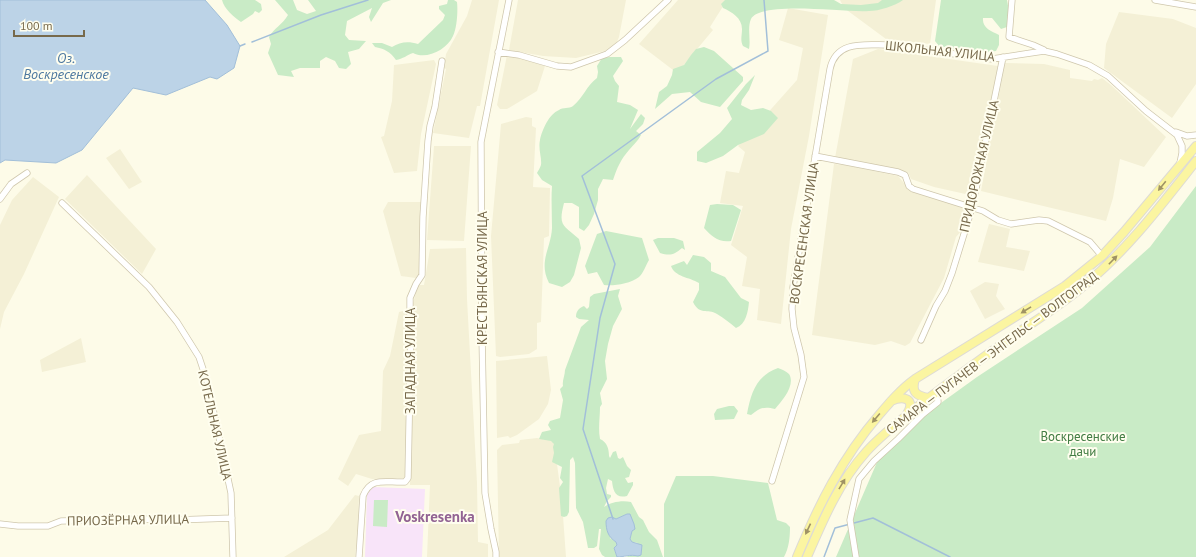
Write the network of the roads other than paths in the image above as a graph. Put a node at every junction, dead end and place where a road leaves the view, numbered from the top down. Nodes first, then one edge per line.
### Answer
1 (508, 0) edge
2 (668, 0) edge
3 (1012, 0) edge
4 (1154, 0) edge
5 (1196, 7) edge
6 (1044, 51) junction
7 (498, 52) junction
8 (837, 54) joint
9 (1003, 57) junction
10 (442, 61) dead end
11 (1172, 130) junction
12 (1196, 135) edge
13 (1196, 146) edge
14 (815, 156) junction
15 (1196, 162) edge
16 (1179, 165) junction
17 (27, 173) dead end
18 (0, 199) edge
19 (62, 203) dead end
20 (972, 208) junction
21 (1102, 256) junction
22 (921, 340) dead end
23 (915, 379) junction
24 (937, 391) junction
25 (929, 398) junction
26 (891, 400) junction
27 (907, 415) junction
28 (772, 481) dead end
29 (232, 518) junction
30 (0, 524) edge
31 (233, 557) edge
32 (358, 557) edge
33 (496, 557) edge
34 (797, 557) edge
35 (807, 557) edge
36 (856, 557) edge

1 - 7 street, КРЕСТЬЯНСКАЯ УЛИЦА
2 - 7 street
3 - 6 street
4 - 5 street
6 - 9 street, ШКОЛЬНАЯ УЛИЦА
6 - 11 street, ШКОЛЬНАЯ УЛИЦА
7 - 33 street, КРЕСТЬЯНСКАЯ УЛИЦА
8 - 9 street, ШКОЛЬНАЯ УЛИЦА
8 - 14 street, ВОСКРЕСЕНСКАЯ УЛИЦА
9 - 20 street, ПРИДОРОЖНАЯ УЛИЦА
10 - 32 street, ЗАПАДНАЯ УЛИЦА
11 - 12 street
11 - 16 street, ШКОЛЬНАЯ УЛИЦА
13 - 16 main road, САМАРА — ПУГАЧЕВ — ЭНГЕЛЬС — ВОЛГОГРАД
14 - 20 street
14 - 28 street, ВОСКРЕСЕНСКАЯ УЛИЦА
24 -> 15 main road, САМАРА — ПУГАЧЕВ — ЭНГЕЛЬС — ВОЛГОГРАД
16 -> 21 main road, САМАРА — ПУГАЧЕВ — ЭНГЕЛЬС — ВОЛГОГРАД
17 - 18 street
19 - 29 street, КОТЕЛЬНАЯ УЛИЦА
20 - 21 street
20 - 22 street, ПРИДОРОЖНАЯ УЛИЦА
21 -> 23 main road, САМАРА — ПУГАЧЕВ — ЭНГЕЛЬС — ВОЛГОГРАД
23 - 25 main road
23 - 26 main road, САМАРА — ПУГАЧЕВ — ЭНГЕЛЬС — ВОЛГОГРАД
24 - 25 main road, САМАРА — ПУГАЧЕВ — ЭНГЕЛЬС — ВОЛГОГРАД
24 - 36 street
25 - 27 main road, САМАРА — ПУГАЧЕВ — ЭНГЕЛЬС — ВОЛГОГРАД
26 - 27 main road
26 -> 34 main road, САМАРА — ПУГАЧЕВ — ЭНГЕЛЬС — ВОЛГОГРАД
35 -> 27 main road, САМАРА — ПУГАЧЕВ — ЭНГЕЛЬС — ВОЛГОГРАД
29 - 30 street, ПРИОЗЁРНАЯ УЛИЦА
29 - 31 street, КОТЕЛЬНАЯ УЛИЦА

